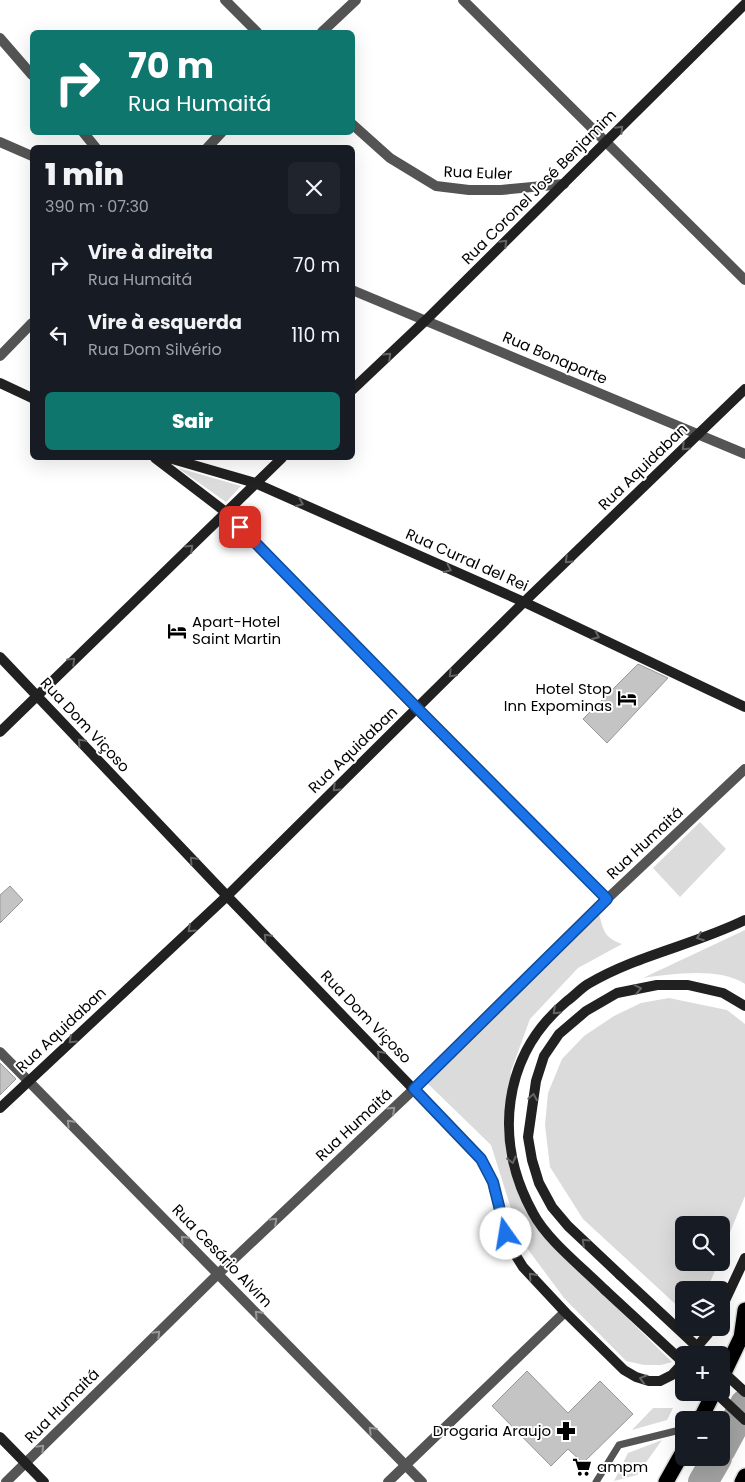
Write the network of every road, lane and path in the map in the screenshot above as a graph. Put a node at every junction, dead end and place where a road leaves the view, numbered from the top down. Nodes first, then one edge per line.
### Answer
1 (225, 0) edge
2 (356, 0) edge
3 (463, 0) edge
4 (743, 4) edge
5 (254, 30) edge
6 (324, 30) edge
7 (0, 38) edge
8 (30, 73) edge
9 (355, 127) edge
10 (85, 135) edge
11 (219, 135) edge
12 (0, 142) edge
13 (606, 143) junction
14 (94, 145) edge
15 (210, 145) edge
16 (30, 155) edge
17 (564, 184) junction
18 (745, 280) edge
19 (355, 291) edge
20 (426, 320) junction
21 (30, 326) edge
22 (0, 356) edge
23 (0, 383) edge
24 (355, 387) edge
25 (745, 389) edge
26 (30, 397) edge
27 (698, 434) junction
28 (745, 454) edge
29 (159, 460) edge
30 (176, 460) edge
31 (280, 460) edge
32 (255, 483) junction
33 (227, 513) junction
34 (524, 602) junction
35 (0, 657) edge
36 (37, 695) junction
37 (745, 707) edge
38 (417, 708) junction
39 (0, 732) edge
40 (745, 769) edge
41 (226, 896) junction
42 (607, 899) junction
43 (745, 920) edge
44 (745, 1006) edge
45 (0, 1052) edge
46 (28, 1080) junction
47 (414, 1089) junction
48 (0, 1108) edge
49 (745, 1258) edge
50 (218, 1274) junction
51 (730, 1290) edge
52 (745, 1310) edge
53 (564, 1312) junction
54 (743, 1335) edge
55 (706, 1336) edge
56 (696, 1346) edge
57 (698, 1346) edge
58 (675, 1354) edge
59 (730, 1361) edge
60 (675, 1372) edge
61 (730, 1378) edge
62 (745, 1392) edge
63 (725, 1401) edge
64 (745, 1420) edge
65 (675, 1431) edge
66 (0, 1437) edge
67 (26, 1463) junction
68 (406, 1465) junction
69 (675, 1465) edge
70 (745, 1476) edge
71 (6, 1482) edge
72 (44, 1482) edge
73 (388, 1482) edge
74 (422, 1482) edge
75 (596, 1482) edge
76 (665, 1482) edge
77 (742, 1482) edge

1 - 5 street
2 - 6 street
3 - 13 street
13 -> 4 street, Rua Coronel José Benjamim
7 - 8 street
9 - 17 street, Rua Euler
10 - 14 street
11 - 15 street
12 - 16 street
13 - 17 street, Rua Coronel José Benjamim
13 - 18 street
20 -> 17 street, Rua Coronel José Benjamim
19 - 20 street, Rua Bonaparte
24 -> 20 street, Rua Coronel José Benjamim
20 - 27 street, Rua Bonaparte
21 - 22 street
23 - 26 street
25 - 27 street, Rua Aquidaban
27 - 28 street, Rua Bonaparte
27 -> 34 street, Rua Aquidaban
29 - 33 street
30 - 32 street, Rua Curral del Rei
31 - 32 street
32 - 33 street
32 -> 34 street, Rua Curral del Rei
36 -> 33 street
33 - 38 street
34 -> 37 street, Rua Curral del Rei
34 -> 38 street, Rua Aquidaban
35 - 36 street, Rua Dom Viçoso
36 - 39 street
41 -> 36 street, Rua Dom Viçoso
38 -> 41 street, Rua Aquidaban
38 - 42 street
40 - 42 street, Rua Humaitá
41 -> 46 street, Rua Aquidaban
47 -> 41 street, Rua Dom Viçoso
42 - 47 street, Rua Humaitá
43 -> 58 street, bridge
56 -> 44 street, bridge
45 - 46 street, Rua Cesário Alvim
46 - 48 street, Rua Aquidaban
50 -> 46 street, Rua Cesário Alvim
50 -> 47 street, Rua Humaitá
53 -> 47 street, Rua Dom Viçoso
49 - 51 street
67 -> 50 street, Rua Humaitá
68 -> 50 street, Rua Cesário Alvim
52 - 54 highway
60 -> 53 street, Rua Dom Viçoso
53 - 68 street
54 - 59 highway
55 - 57 street
61 - 62 street, bridge
63 - 64 street
65 - 75 lane
66 - 67 street
67 - 71 street, Rua Humaitá
67 - 72 street
68 - 73 street
68 - 74 street, Rua Cesário Alvim
69 - 76 highway
70 - 77 highway

